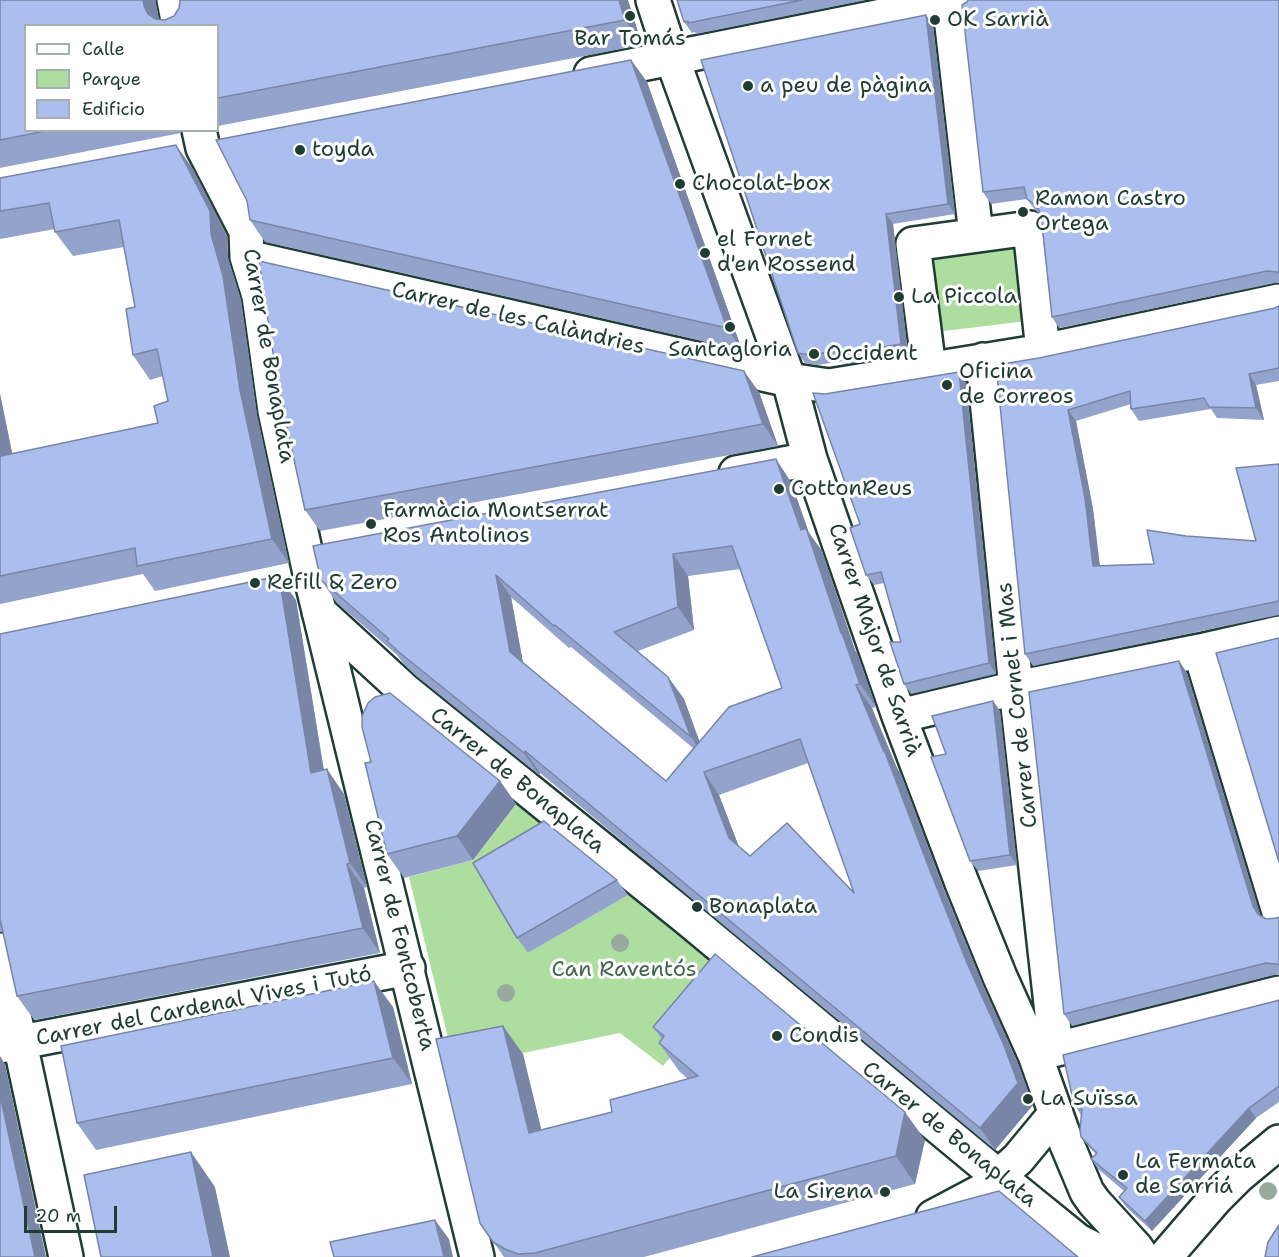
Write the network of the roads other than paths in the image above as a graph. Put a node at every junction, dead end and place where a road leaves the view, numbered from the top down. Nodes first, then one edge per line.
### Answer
1 (174, 0) edge
2 (653, 0) edge
3 (953, 1) edge
4 (179, 24) edge
5 (672, 58) junction
6 (560, 80) edge
7 (201, 139) edge
8 (235, 141) edge
9 (171, 154) edge
10 (976, 235) junction
11 (247, 257) junction
12 (1279, 301) edge
13 (1043, 351) junction
14 (983, 360) junction
15 (929, 369) junction
16 (789, 380) junction
17 (810, 459) junction
18 (712, 477) edge
19 (319, 612) junction
20 (1279, 633) edge
21 (1200, 651) junction
22 (1016, 688) junction
23 (899, 716) junction
24 (1279, 912) edge
25 (0, 950) edge
26 (408, 968) junction
27 (1279, 993) edge
28 (10, 1043) edge
29 (1046, 1052) junction
30 (1056, 1113) junction
31 (1279, 1142) edge
32 (999, 1177) junction
33 (906, 1225) edge
34 (66, 1257) edge
35 (477, 1257) edge
36 (1110, 1257) edge
37 (1142, 1257) edge
38 (1165, 1257) edge

1 - 4 street
2 - 5 street, Carrer Major de Sarrià
3 - 5 street
3 - 10 street
5 - 6 street
5 - 16 street, Carrer Major de Sarrià
7 - 8 street
7 - 9 street
7 - 11 street, Carrer de Bonaplata
10 - 13 street
10 - 15 street
11 - 16 street, Carrer de les Calàndries
11 - 19 street, Carrer de Bonaplata
12 - 13 street, Carrer de les Calàndries
13 - 14 street, Carrer de les Calàndries
14 - 15 street, Carrer de les Calàndries
14 - 22 street, Carrer de Cornet i Mas
15 - 16 street, Carrer de les Calàndries
16 - 17 street, Carrer Major de Sarrià
17 - 18 street
17 - 23 street, Carrer Major de Sarrià
19 - 26 street, Carrer de Fontcoberta
19 - 32 street, Carrer de Bonaplata
20 - 21 street
21 - 22 street
21 - 24 street
22 - 23 street
22 - 29 street, Carrer de Cornet i Mas
23 - 29 street, Carrer Major de Sarrià
25 - 28 street
26 - 28 street, Carrer del Cardenal Vives i Tutó
26 - 35 street, Carrer de Fontcoberta
27 - 29 street
28 - 34 street
29 - 30 street, Carrer Major de Sarrià
30 - 32 street
30 - 37 street, Carrer Major de Sarrià
31 - 38 street
32 - 33 street
32 - 36 street, Carrer de Bonaplata

